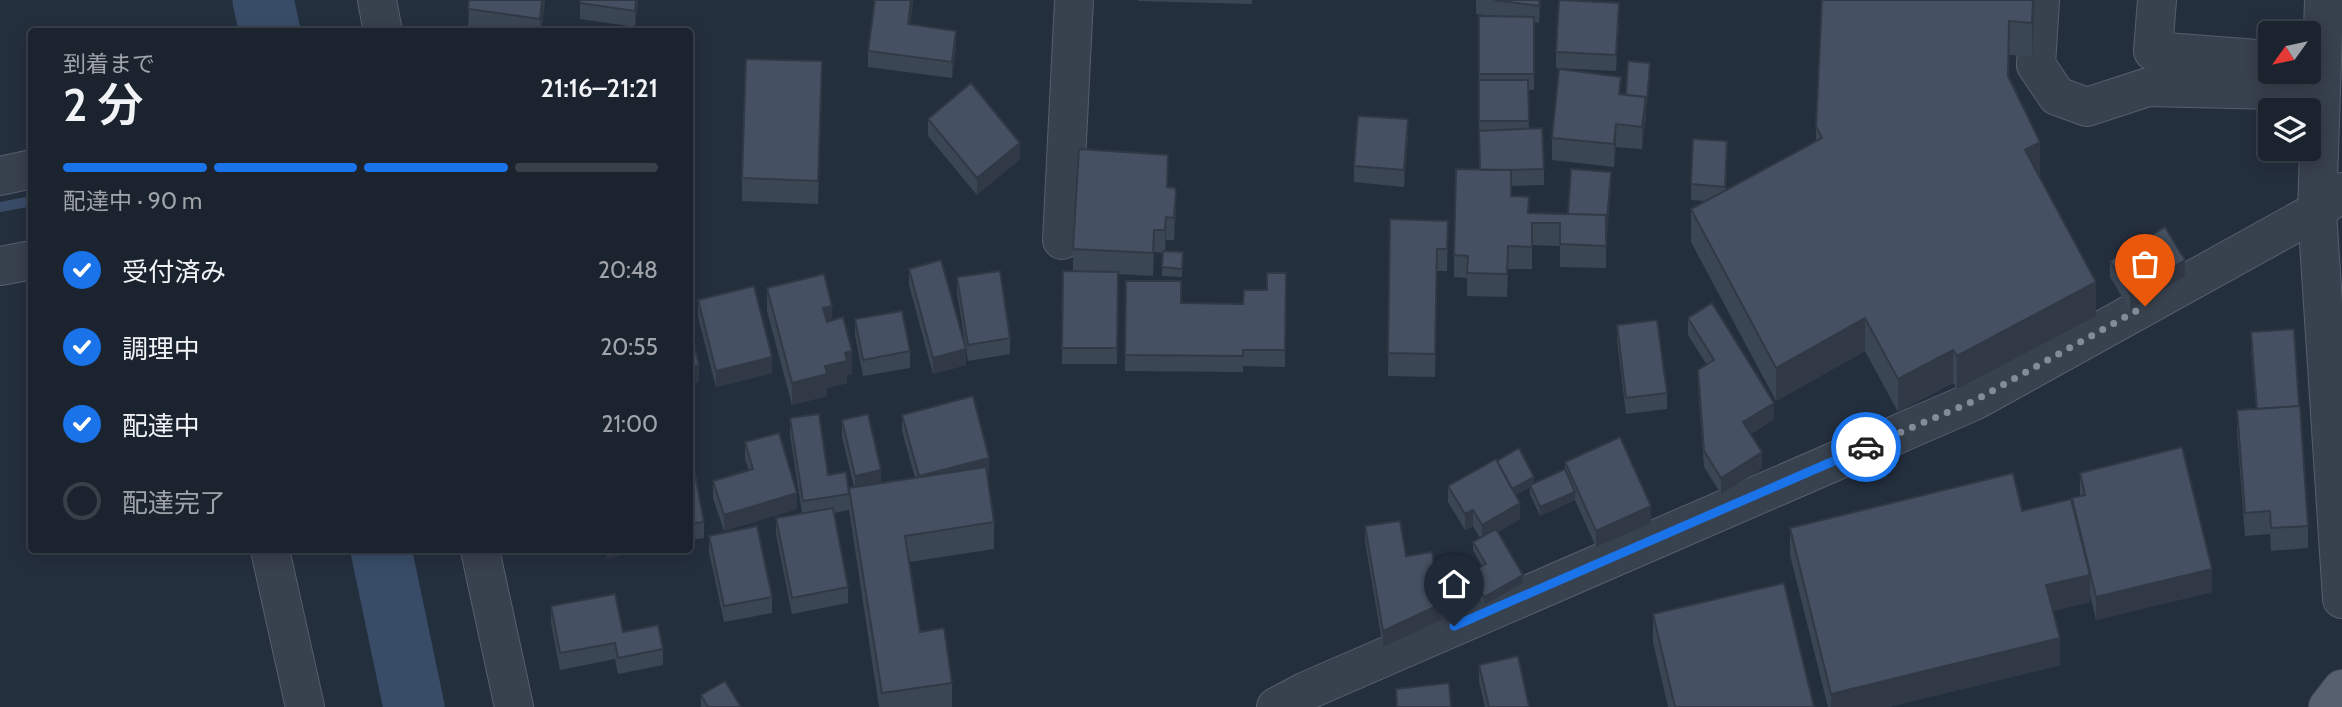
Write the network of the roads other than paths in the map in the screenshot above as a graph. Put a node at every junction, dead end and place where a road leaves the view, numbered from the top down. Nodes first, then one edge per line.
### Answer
1 (377, 0) edge
2 (1074, 0) edge
3 (2040, 0) edge
4 (2157, 0) edge
5 (2324, 0) edge
6 (2321, 21) edge
7 (382, 28) edge
8 (2258, 61) edge
9 (2150, 69) junction
10 (2291, 84) edge
11 (2314, 84) edge
12 (28, 170) edge
13 (0, 176) edge
14 (2329, 201) edge
15 (1062, 240) dead end
16 (28, 261) edge
17 (0, 266) edge
18 (271, 553) edge
19 (482, 553) edge
20 (2342, 599) edge
21 (2342, 689) edge
22 (305, 707) edge
23 (514, 707) edge
24 (1276, 707) edge
25 (2328, 707) edge

1 - 7 street
2 - 15 street
3 - 9 street
4 - 9 street
5 - 6 street
8 - 9 street
9 - 10 street
11 - 14 street
12 - 13 street
14 - 20 street
14 - 24 street
16 - 17 street
18 - 22 street
19 - 23 street
21 - 25 main road

